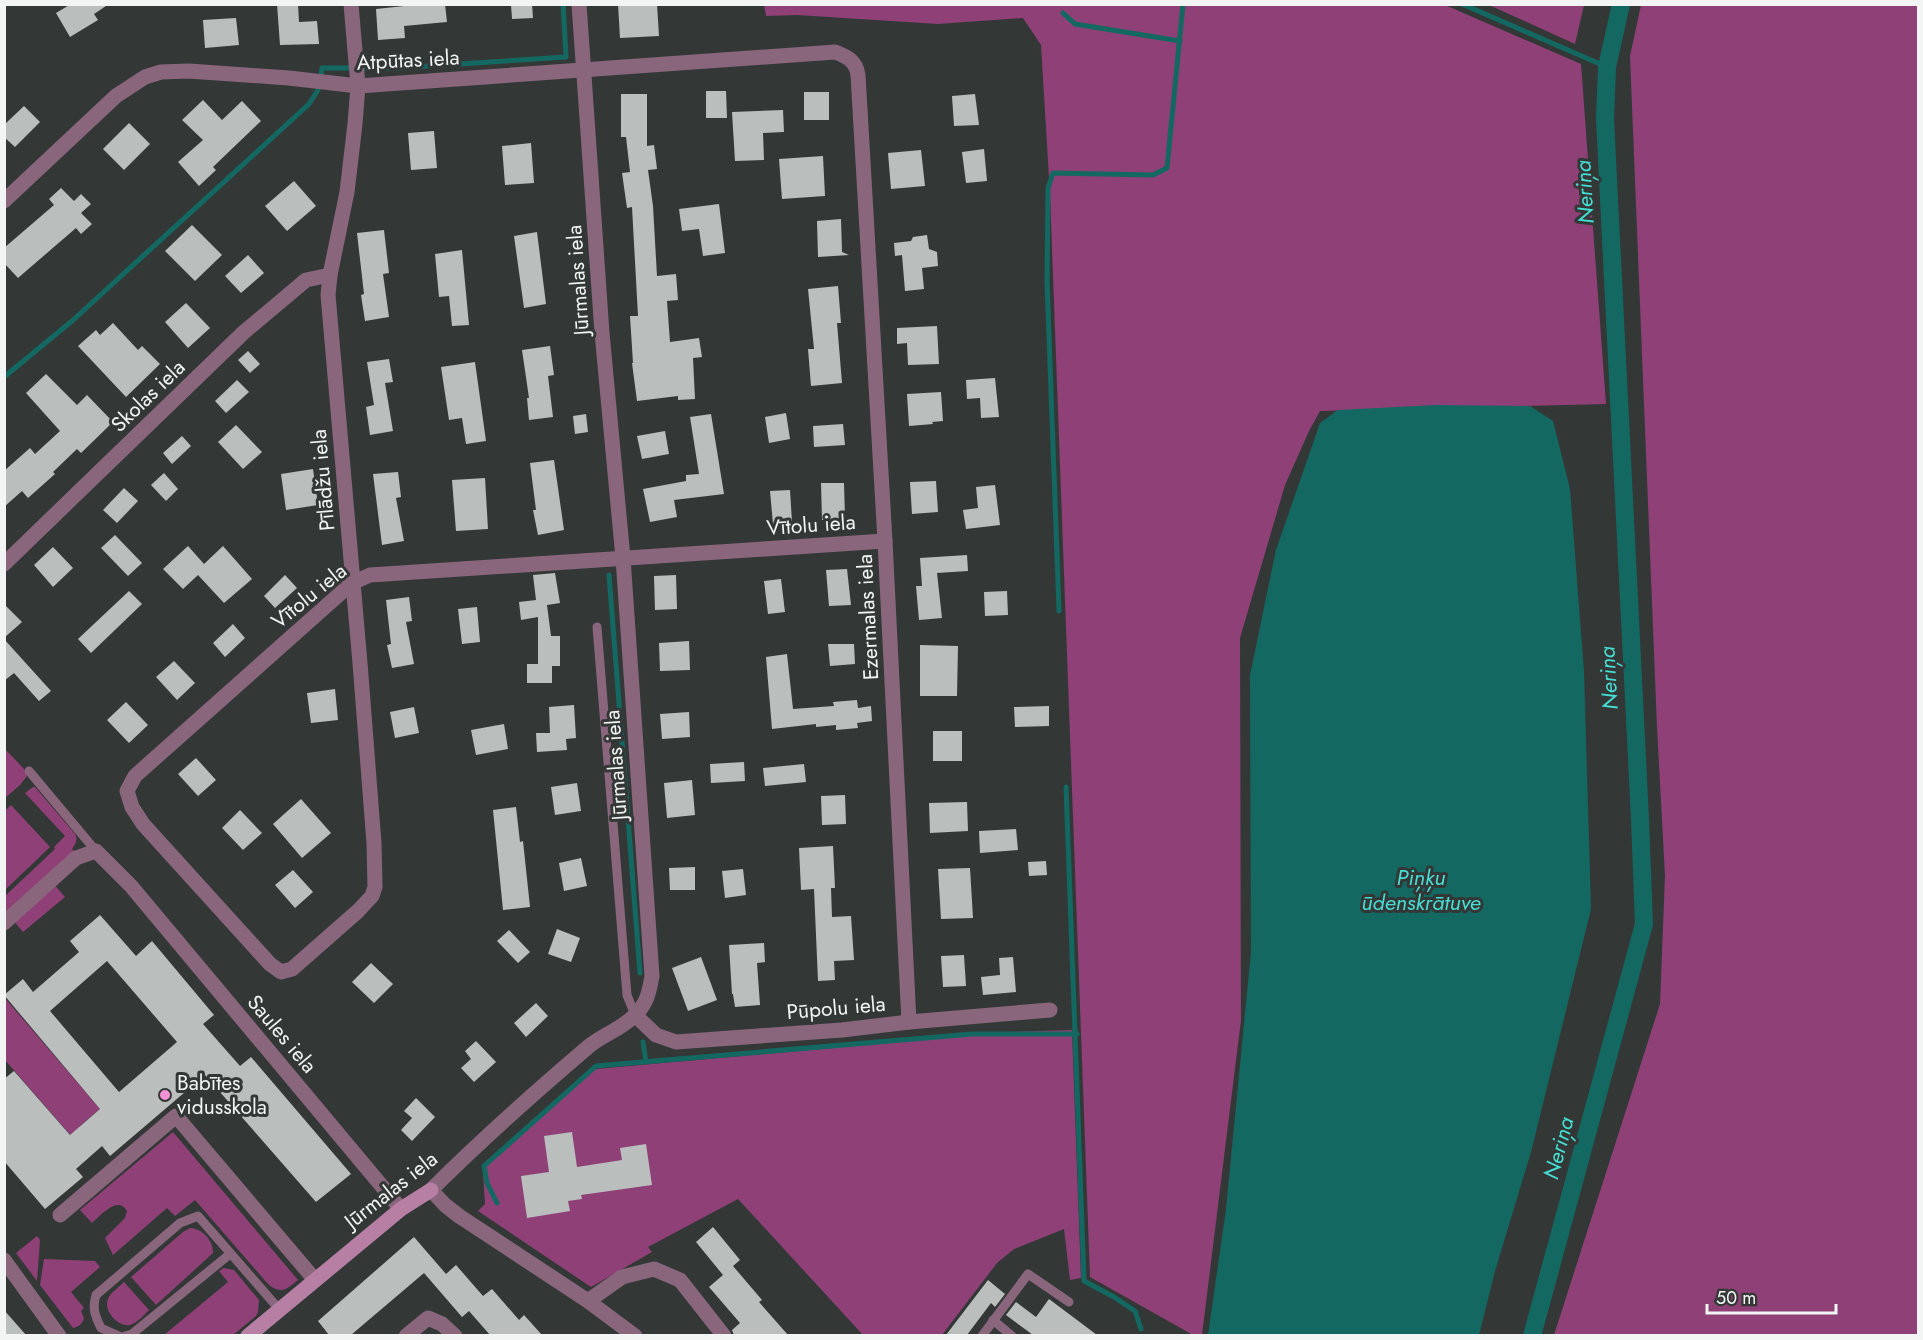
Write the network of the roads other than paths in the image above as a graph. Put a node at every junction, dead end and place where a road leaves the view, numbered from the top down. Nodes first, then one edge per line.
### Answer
1 (351, 4) edge
2 (579, 4) edge
3 (857, 66) joint
4 (584, 69) junction
5 (358, 86) junction
6 (4, 201) edge
7 (330, 275) junction
8 (885, 541) junction
9 (623, 558) junction
10 (4, 564) edge
11 (352, 583) junction
12 (597, 627) dead end
13 (29, 771) dead end
14 (96, 851) junction
15 (4, 923) edge
16 (281, 972) joint
17 (1050, 1010) dead end
18 (635, 1016) junction
19 (909, 1022) junction
20 (431, 1190) junction
21 (401, 1209) junction
22 (60, 1215) dead end
23 (230, 1254) junction
24 (4, 1260) edge
25 (315, 1280) junction
26 (588, 1301) junction
27 (1069, 1302) dead end
28 (279, 1309) junction
29 (993, 1320) junction
30 (101, 1328) junction
31 (59, 1335) edge
32 (93, 1335) edge
33 (118, 1335) edge
34 (125, 1335) edge
35 (248, 1335) edge
36 (406, 1335) edge
37 (455, 1335) edge
38 (635, 1335) edge
39 (724, 1335) edge
40 (982, 1335) edge
41 (1012, 1335) edge

1 - 5 street, Pīlādžu iela
2 - 4 street, Jūrmalas iela
3 - 4 street, Atpūtas iela
3 - 8 street, Ezermalas iela
4 - 5 street, Atpūtas iela
4 - 9 street, Jūrmalas iela
5 - 6 street, Atpūtas iela
5 - 7 street, Pīlādžu iela
7 - 10 street, Skolas iela
7 - 11 street, Pīlādžu iela
8 - 9 street, Vītolu iela
8 - 19 street, Ezermalas iela
9 - 11 street, Vītolu iela
9 - 18 street, Jūrmalas iela
11 - 16 street, Pīlādžu iela
11 - 16 street, Vītolu iela
12 - 18 lane
13 - 14 lane
14 - 15 street
14 - 21 street, Saules iela
17 - 19 street, Pūpolu iela
18 - 19 street, Pūpolu iela
18 - 20 street, Jūrmalas iela
20 - 21 street, Jūrmalas iela
20 - 26 street
21 - 25 street, Jūrmalas iela
22 - 25 street
23 - 28 lane
23 - 30 lane
23 - 34 lane
24 - 31 street
25 - 28 street, Jūrmalas iela
26 - 38 street
26 - 39 street
27 - 29 lane
28 - 35 street, Jūrmalas iela
29 - 40 lane
29 - 41 lane
30 - 32 lane
30 - 33 lane
36 - 37 street

